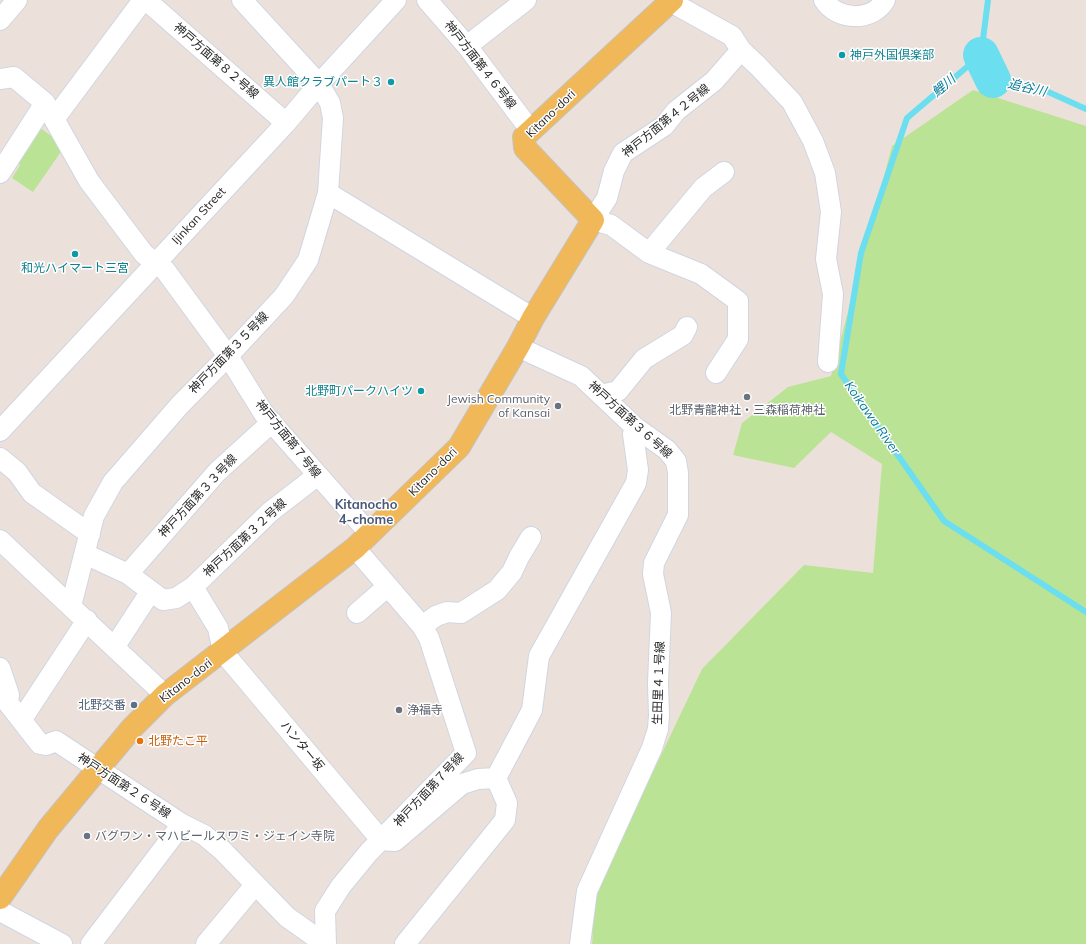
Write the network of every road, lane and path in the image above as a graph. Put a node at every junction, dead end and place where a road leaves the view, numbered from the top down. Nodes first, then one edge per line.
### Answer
1 (17, 0) edge
2 (143, 0) edge
3 (146, 0) edge
4 (243, 0) edge
5 (396, 0) edge
6 (427, 0) edge
7 (526, 0) edge
8 (824, 0) edge
9 (885, 0) edge
10 (672, 1) edge
11 (0, 20) edge
12 (467, 46) junction
13 (742, 50) junction
14 (0, 79) edge
15 (319, 84) junction
16 (50, 110) junction
17 (286, 123) junction
18 (531, 131) junction
19 (724, 172) dead end
20 (0, 173) edge
21 (328, 193) junction
22 (593, 220) junction
23 (649, 253) junction
24 (155, 263) junction
25 (533, 318) junction
26 (687, 327) dead end
27 (518, 348) junction
28 (228, 356) junction
29 (828, 362) dead end
30 (716, 373) dead end
31 (601, 395) junction
32 (272, 422) junction
33 (635, 427) junction
34 (0, 431) edge
35 (0, 458) edge
36 (676, 462) joint
37 (318, 475) junction
38 (90, 534) junction
39 (531, 537) dead end
40 (0, 540) edge
41 (362, 541) junction
42 (85, 554) junction
43 (128, 574) junction
44 (388, 586) junction
45 (193, 587) junction
46 (151, 591) junction
47 (71, 606) junction
48 (357, 613) dead end
49 (87, 620) junction
50 (422, 626) junction
51 (115, 646) junction
52 (223, 652) junction
53 (0, 668) edge
54 (165, 695) junction
55 (4, 704) edge
56 (22, 719) junction
57 (98, 768) junction
58 (496, 778) junction
59 (182, 824) junction
60 (381, 840) junction
61 (255, 884) junction
62 (0, 898) edge
63 (0, 911) edge
64 (62, 944) edge
65 (91, 944) edge
66 (206, 944) edge
67 (326, 944) edge
68 (406, 944) edge
69 (580, 944) edge

1 - 11 street
2 - 16 street
3 - 17 street, 神戸方面第８２号線
4 - 15 street, 神戸方面第３５号線
5 - 15 street, Ijinkan Street
6 - 12 street, 神戸方面第４６号線
7 - 12 street
8 - 9 street
10 - 13 street
10 - 18 main road, Kitano-dori
12 - 18 street, 神戸方面第４６号線
13 - 22 street, 神戸方面第４２号線
13 - 29 street
14 - 16 street
15 - 17 street, Ijinkan Street
15 - 21 street, 神戸方面第３５号線
16 - 20 street
16 - 24 street, 神戸方面第７号線
17 - 24 street, Ijinkan Street
18 - 22 main road, Kitano-dori
19 - 23 street
21 - 25 street
21 - 28 street, 神戸方面第３５号線
22 - 23 street
22 - 25 main road, Kitano-dori
23 - 30 street
24 - 28 street, 神戸方面第７号線
24 - 34 street, Ijinkan Street
25 - 27 main road, Kitano-dori
26 - 31 street
27 - 31 street, 神戸方面第３６号線
27 - 41 main road, Kitano-dori
28 - 32 street, 神戸方面第７号線
28 - 38 street, 神戸方面第３５号線
31 - 33 street, 神戸方面第３６号線
32 - 37 street, 神戸方面第７号線
32 - 43 street, 神戸方面第３３号線
33 - 36 street, 神戸方面第３６号線
33 - 58 street
35 - 38 street
36 - 69 street, 生田里４１号線
37 - 41 street, 神戸方面第７号線
37 - 45 street, 神戸方面第３２号線
38 - 42 street, 神戸方面第３５号線
39 - 50 street
40 - 47 street
41 - 44 street, 神戸方面第７号線
41 - 52 main road, Kitano-dori
42 - 43 street, 神戸方面第３２号線
42 - 47 street, 神戸方面第３５号線
43 - 46 street, 神戸方面第３２号線
44 - 48 street
44 - 50 street, 神戸方面第７号線
45 - 46 street, 神戸方面第３２号線
45 - 52 street
46 - 51 street
47 - 49 street
49 - 51 street
49 - 56 street
50 - 60 street, 神戸方面第７号線
51 - 54 street
52 - 54 main road, Kitano-dori
52 - 60 street, ハンター坂
53 - 55 street, 神戸方面第２６号線
54 - 57 main road, Kitano-dori
55 - 56 street, 神戸方面第２６号線
56 - 57 street, 神戸方面第２６号線
57 - 59 street, 神戸方面第２６号線
57 - 62 main road, Kitano-dori
58 - 60 street
58 - 68 street
59 - 61 street, 神戸方面第２６号線
59 - 65 street
60 - 67 street, 神戸方面第７号線
61 - 66 street
61 - 67 street, 神戸方面第２６号線
63 - 64 street

